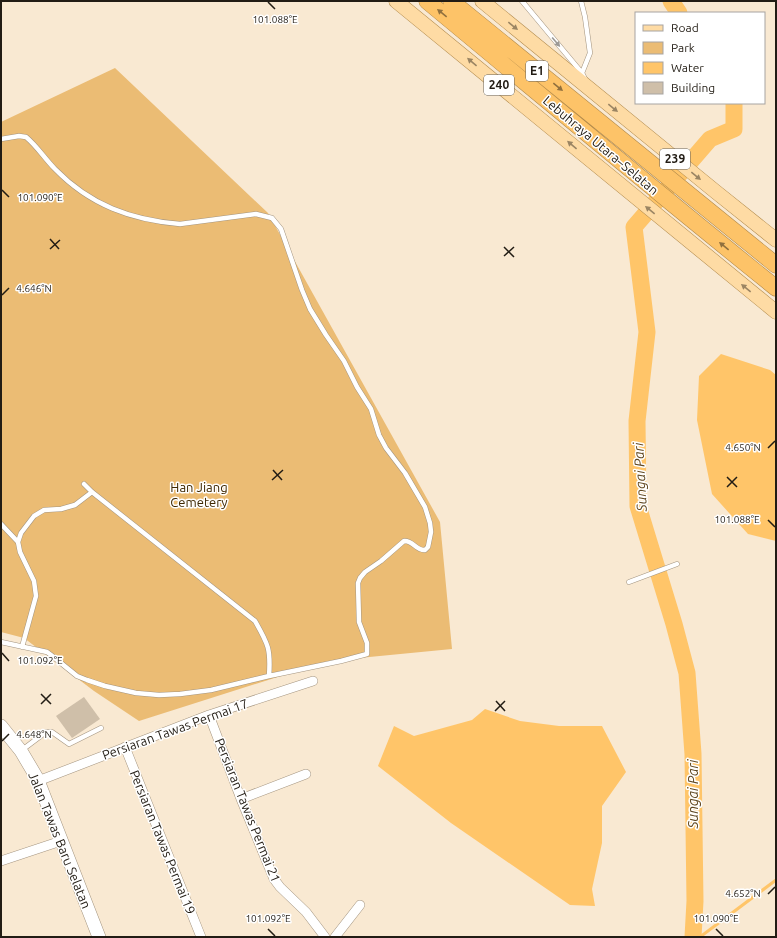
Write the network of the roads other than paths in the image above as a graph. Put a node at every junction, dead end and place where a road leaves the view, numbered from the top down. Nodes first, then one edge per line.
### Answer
1 (396, 1) edge
2 (427, 1) edge
3 (451, 1) edge
4 (482, 1) edge
5 (522, 1) edge
6 (581, 1) edge
7 (582, 73) junction
8 (591, 90) junction
9 (1, 139) edge
10 (776, 240) edge
11 (776, 265) edge
12 (776, 288) edge
13 (776, 312) edge
14 (84, 484) dead end
15 (92, 492) junction
16 (1, 524) edge
17 (18, 542) junction
18 (677, 564) dead end
19 (629, 582) dead end
20 (1, 642) edge
21 (22, 647) junction
22 (269, 676) junction
23 (313, 681) dead end
24 (209, 715) junction
25 (1, 726) edge
26 (101, 728) dead end
27 (126, 747) junction
28 (21, 751) junction
29 (306, 774) dead end
30 (38, 781) junction
31 (241, 799) junction
32 (61, 841) junction
33 (1, 861) edge
34 (360, 905) dead end
35 (99, 937) edge
36 (201, 937) edge
37 (325, 937) edge
38 (335, 937) edge

13 -> 1 main road, 240
12 -> 2 highway, Lebuhraya Utara–Selatan / E1
3 -> 11 highway, Lebuhraya Utara–Selatan / E1
4 -> 8 main road, 239
5 -> 7 lane
6 - 7 lane
7 - 8 lane
8 -> 10 main road, 239
9 - 22 lane
14 - 15 lane
15 - 17 lane
15 - 22 lane
16 - 17 lane
17 - 21 lane
18 - 19 lane
20 - 21 lane
21 - 22 lane
23 - 24 street, Persiaran Tawas Permai 17
24 - 27 street, Persiaran Tawas Permai 17
24 - 31 street, Persiaran Tawas Permai 21
25 - 28 street, Jalan Tawas Baru Selatan
26 - 28 lane
27 - 30 street, Persiaran Tawas Permai 17
27 - 36 street, Persiaran Tawas Permai 19
28 - 30 street, Jalan Tawas Baru Selatan
29 - 31 street
30 - 32 street, Jalan Tawas Baru Selatan
31 - 37 street, Persiaran Tawas Permai 21
32 - 33 street
32 - 35 street, Jalan Tawas Baru Selatan
34 - 38 street

